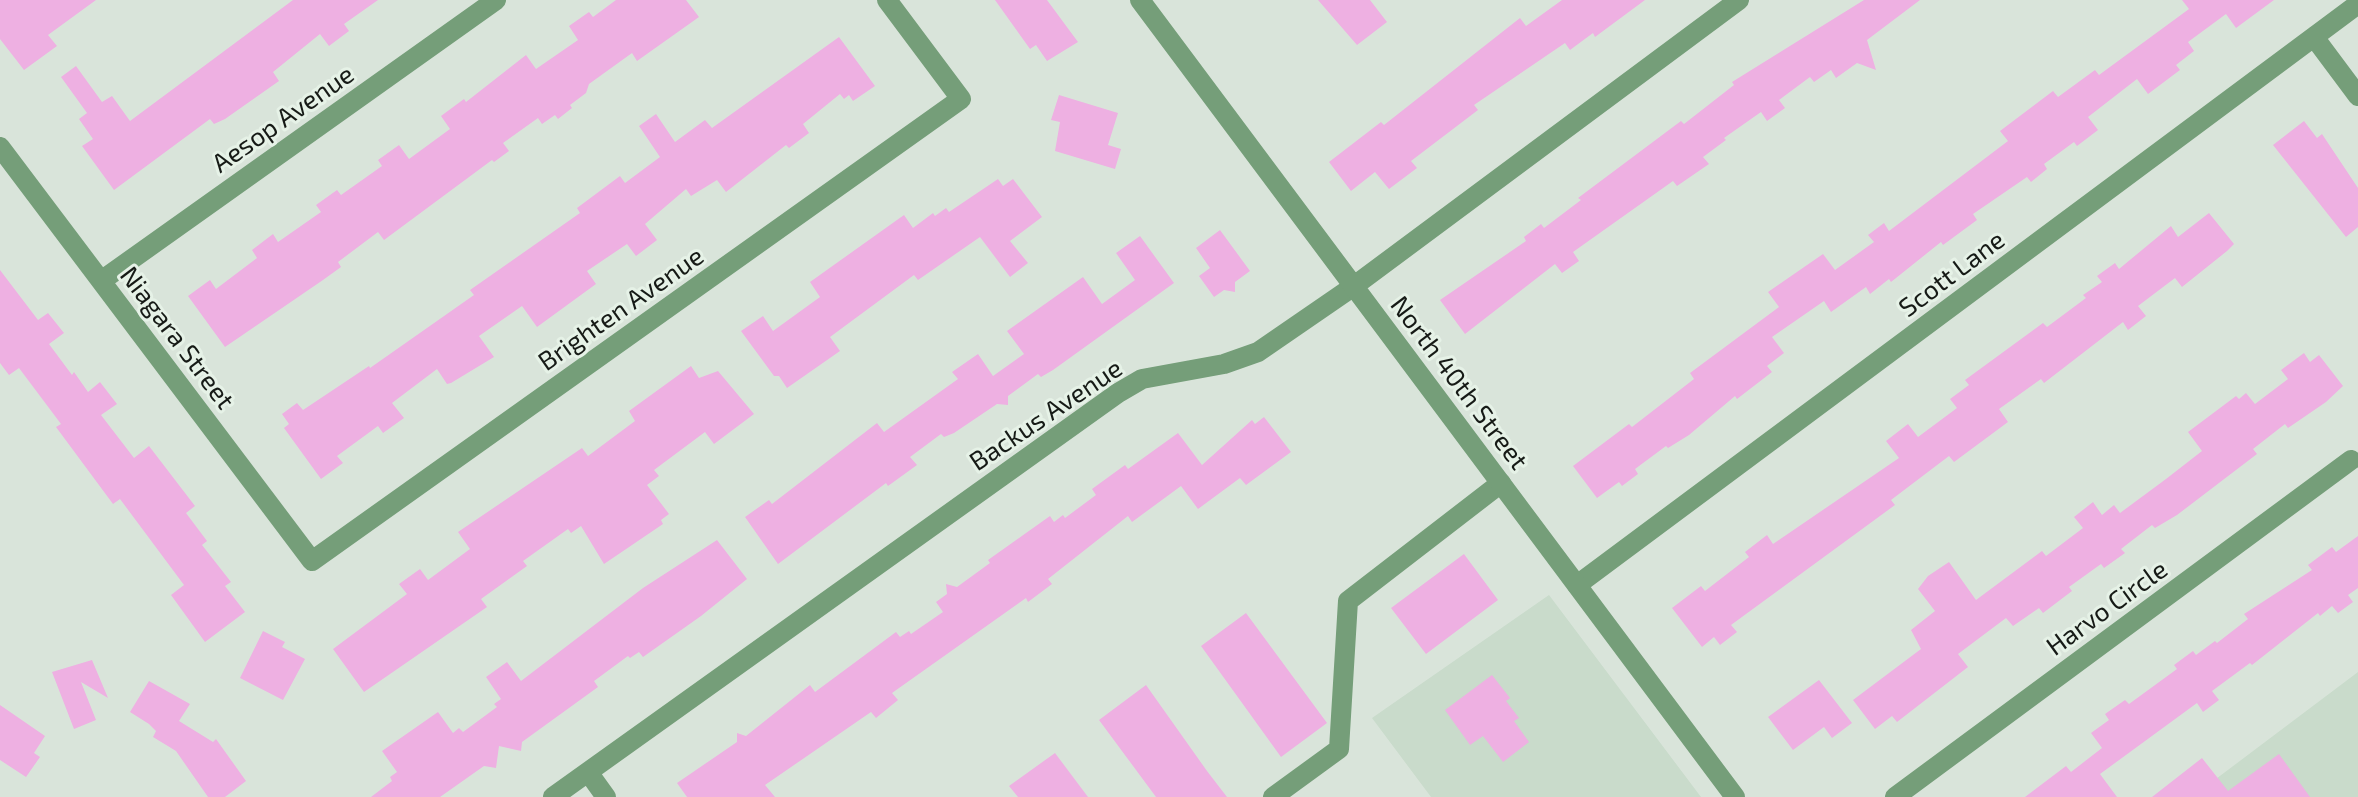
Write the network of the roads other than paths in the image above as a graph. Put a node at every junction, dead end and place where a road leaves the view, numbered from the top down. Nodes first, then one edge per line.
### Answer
1 (496, 0) edge
2 (887, 0) edge
3 (1140, 0) edge
4 (1739, 0) edge
5 (2358, 4) edge
6 (2314, 37) junction
7 (2358, 96) edge
8 (0, 147) edge
9 (101, 281) junction
10 (1354, 286) junction
11 (2351, 460) dead end
12 (1501, 483) junction
13 (312, 561) joint
14 (1577, 585) junction
15 (588, 772) junction
16 (553, 797) edge
17 (606, 797) edge
18 (1273, 797) edge
19 (1735, 797) edge
20 (1895, 797) edge

1 - 9 street, Aesop Avenue
2 - 13 street, Brighten Avenue
3 - 10 street, North 40th Street
4 - 10 street, Backus Avenue
5 - 6 street, Scott Lane
6 - 7 street
6 - 14 street, Scott Lane
8 - 9 street, Niagara Street
9 - 13 street, Niagara Street
10 - 12 street, North 40th Street
10 - 15 street, Backus Avenue
11 - 20 street, Harvo Circle
12 - 14 street, North 40th Street
12 - 18 street
14 - 19 street, North 40th Street
15 - 16 street, Backus Avenue
15 - 17 street

